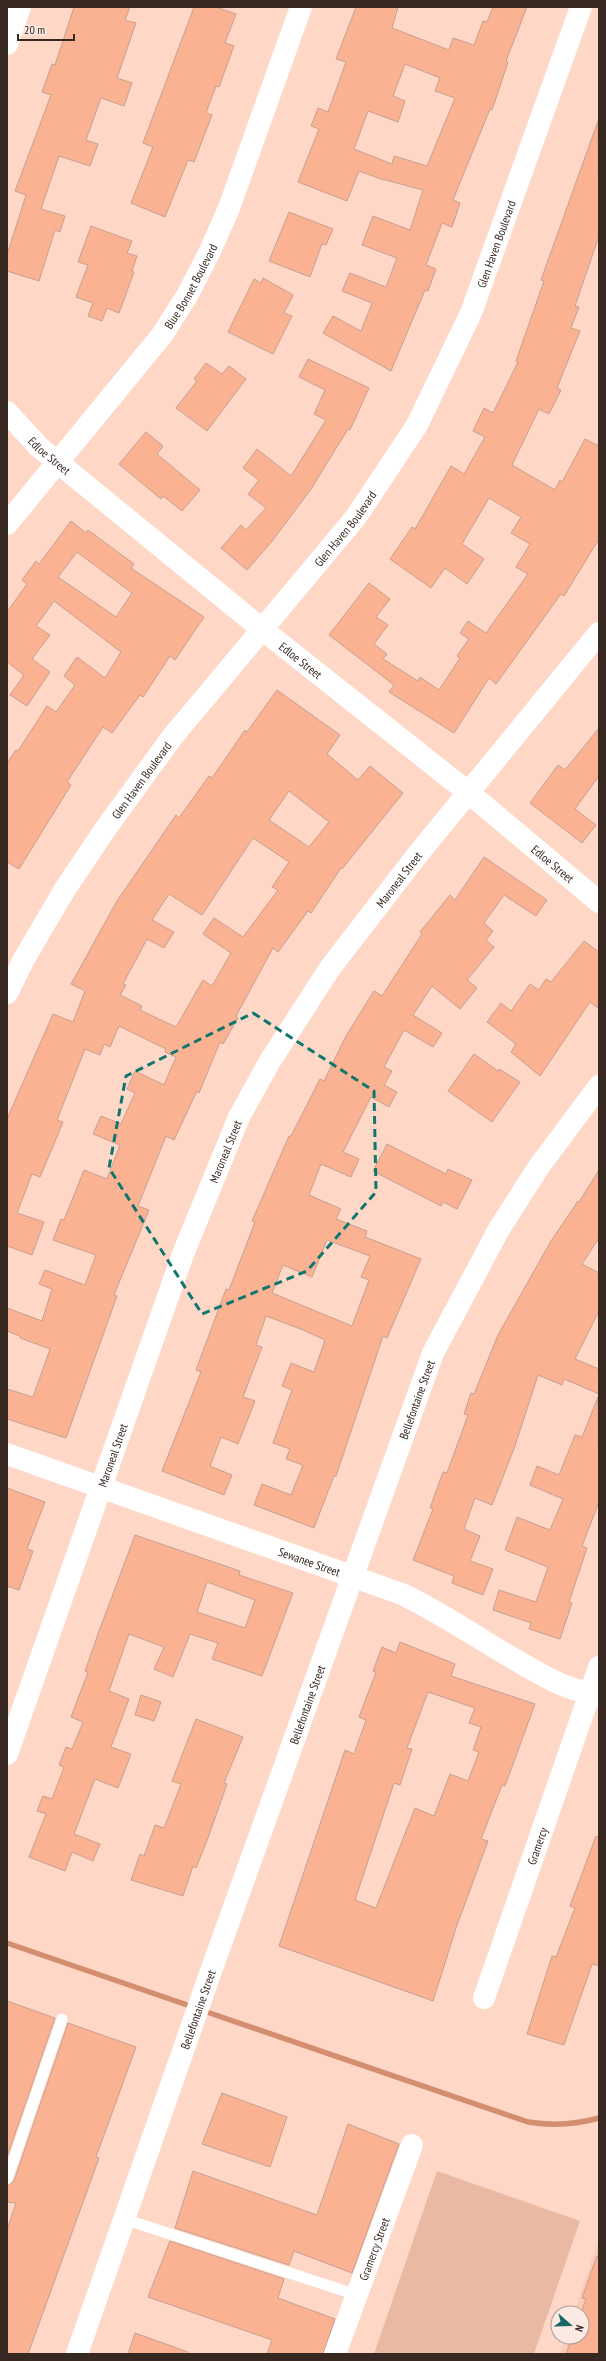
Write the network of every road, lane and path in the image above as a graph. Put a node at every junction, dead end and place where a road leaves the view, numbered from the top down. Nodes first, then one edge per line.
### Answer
1 (20, 7) edge
2 (301, 7) edge
3 (581, 7) edge
4 (7, 44) edge
5 (7, 412) edge
6 (58, 462) junction
7 (7, 524) edge
8 (263, 630) junction
9 (599, 633) edge
10 (468, 793) junction
11 (599, 902) edge
12 (7, 993) edge
13 (599, 1086) edge
14 (7, 1454) edge
15 (102, 1488) junction
16 (352, 1576) junction
17 (599, 1667) edge
18 (594, 1695) edge
19 (7, 1754) edge
20 (484, 1998) dead end
21 (62, 2019) dead end
22 (412, 2145) dead end
23 (7, 2179) edge
24 (124, 2219) junction
25 (357, 2295) junction
26 (77, 2354) edge
27 (335, 2354) edge

1 - 4 street
2 - 6 street, Blue Bonnet Boulevard
3 - 8 street, Glen Haven Boulevard
5 - 6 street, Edloe Street
6 - 7 street, Blue Bonnet Boulevard
6 - 8 street, Edloe Street
8 - 10 street, Edloe Street
8 - 12 street, Glen Haven Boulevard
9 - 10 street, Maroneal Street
10 - 11 street, Edloe Street
10 - 15 street, Maroneal Street
13 - 16 street, Bellefontaine Street
14 - 15 street, Sewanee Street
15 - 16 street, Sewanee Street
15 - 19 street, Maroneal Street
16 - 18 street, Sewanee Street
16 - 24 street, Bellefontaine Street
17 - 18 street
18 - 20 street, Gramercy
21 - 23 lane
22 - 25 street, Gramercy Street
24 - 25 lane
24 - 26 street, Bellefontaine Street
25 - 27 street, Gramercy Street

